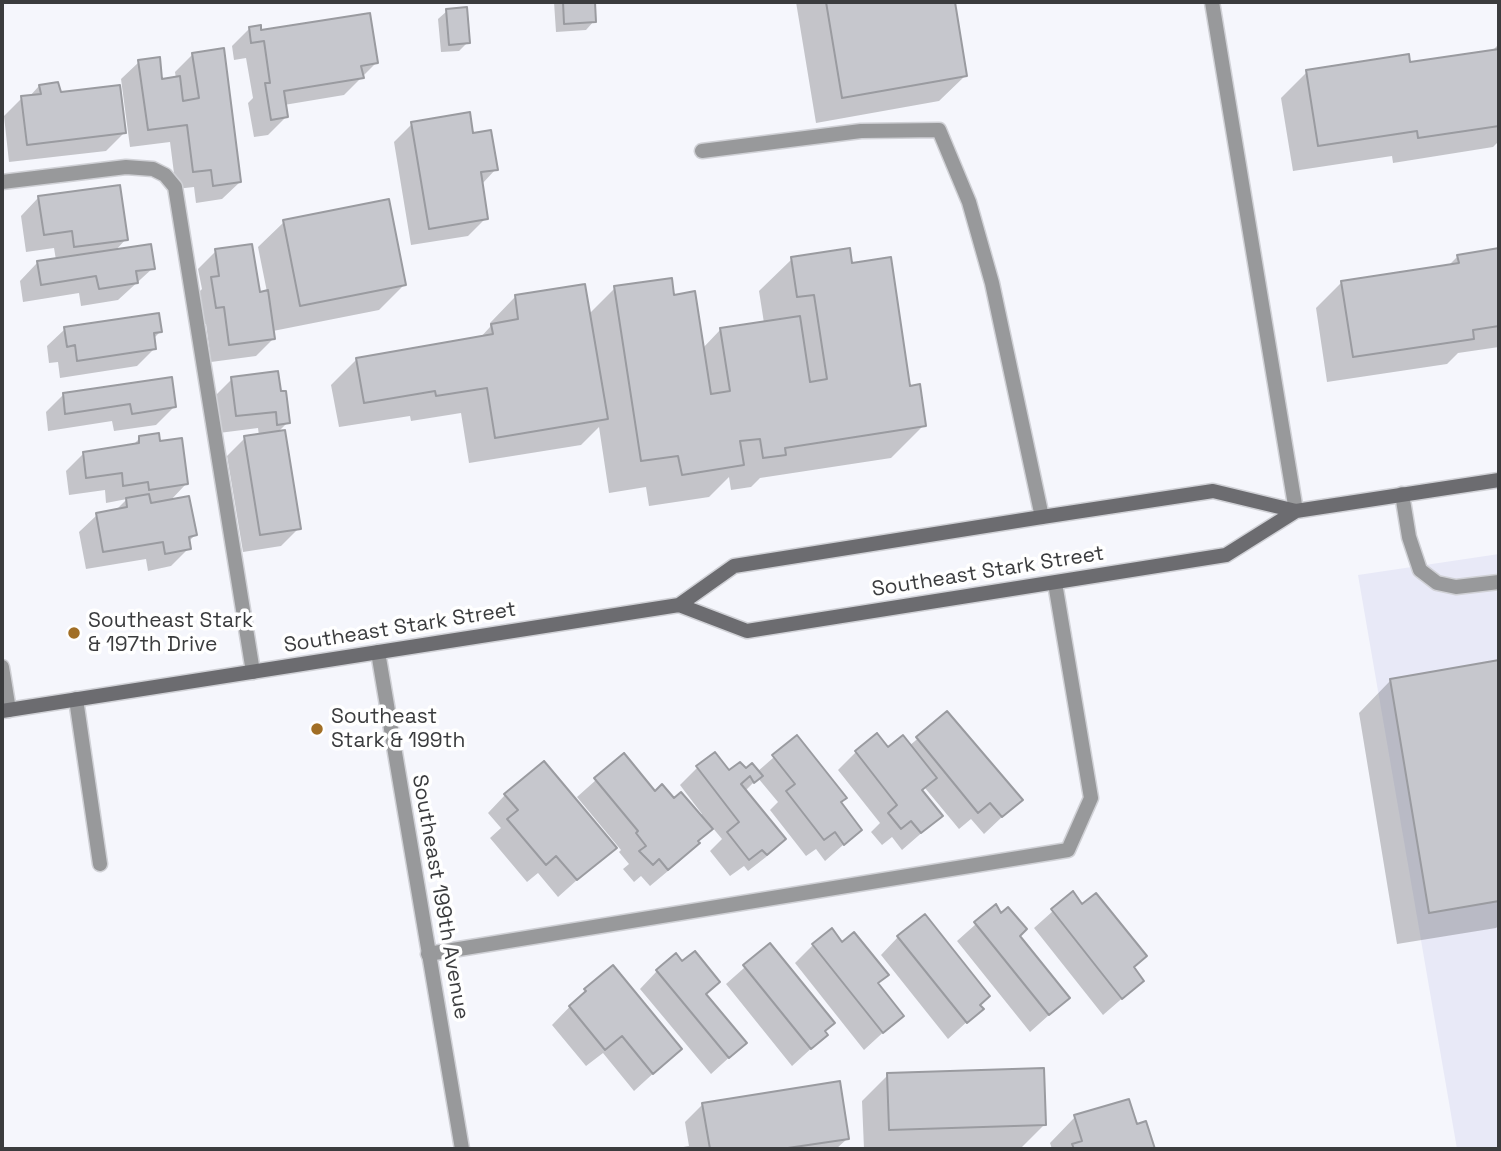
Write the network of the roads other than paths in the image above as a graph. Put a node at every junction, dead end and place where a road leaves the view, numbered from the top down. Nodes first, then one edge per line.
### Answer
1 (1212, 2) edge
2 (702, 151) dead end
3 (2, 182) edge
4 (1499, 480) edge
5 (1402, 494) junction
6 (1296, 510) junction
7 (1042, 517) junction
8 (1499, 582) edge
9 (1055, 583) junction
10 (679, 605) junction
11 (378, 652) junction
12 (2, 667) edge
13 (253, 672) junction
14 (76, 699) junction
15 (5, 710) edge
16 (100, 864) dead end
17 (428, 954) junction
18 (462, 1149) edge

1 - 6 street
2 - 7 street
3 - 13 street
4 - 5 main road, Southeast Stark Street
5 - 6 main road, Southeast Stark Street
5 - 8 street
6 - 7 main road, Southeast Stark Street
6 - 9 main road, Southeast Stark Street
7 - 10 main road, Southeast Stark Street
9 - 10 main road, Southeast Stark Street
9 - 17 street
10 - 11 main road, Southeast Stark Street
11 - 13 main road, Southeast Stark Street
11 - 17 street, Southeast 199th Avenue
12 - 15 street
13 - 14 main road, Southeast Stark Street
14 - 15 main road, Southeast Stark Street
14 - 16 street
17 - 18 street, Southeast 199th Avenue

